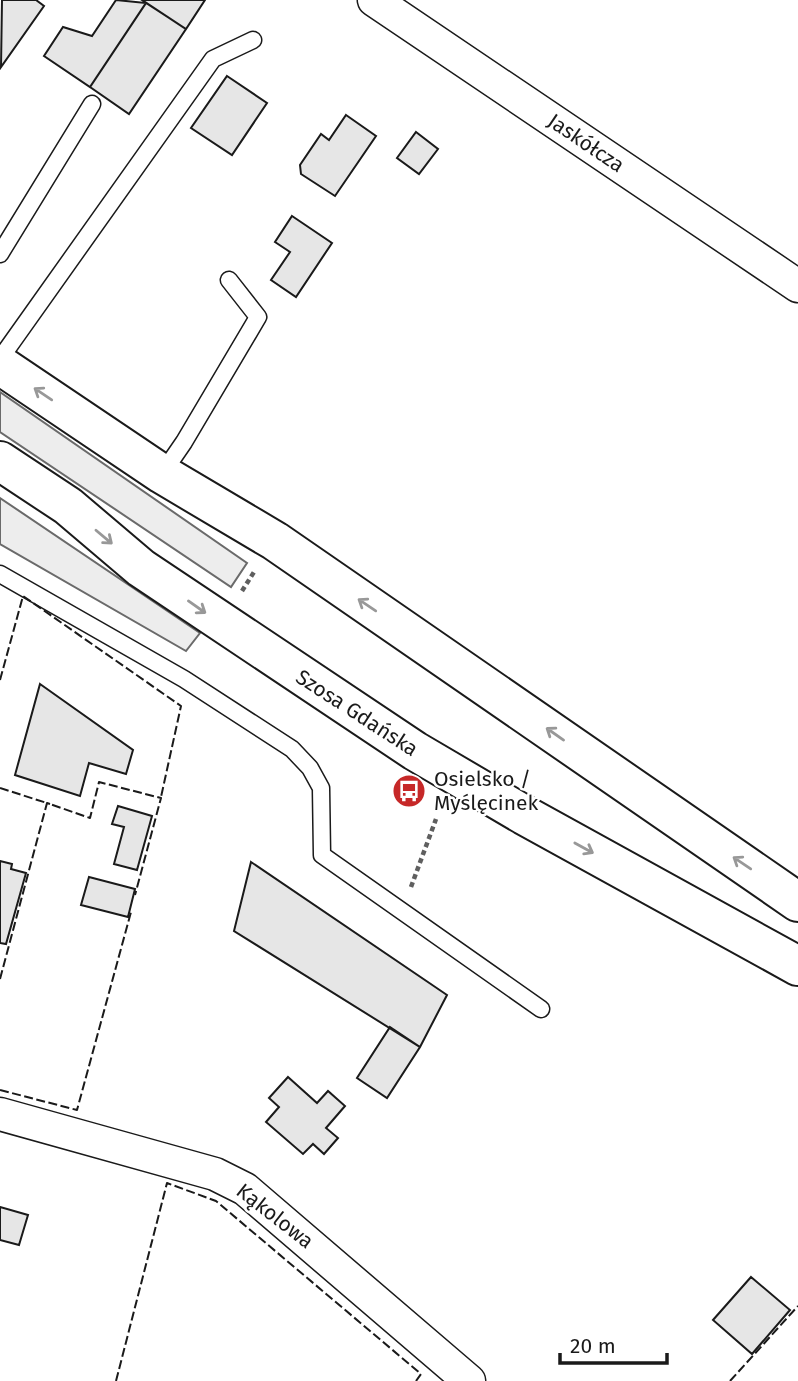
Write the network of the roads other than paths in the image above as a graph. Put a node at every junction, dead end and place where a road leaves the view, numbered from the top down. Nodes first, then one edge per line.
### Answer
1 (374, 0) edge
2 (253, 40) dead end
3 (92, 104) dead end
4 (0, 254) edge
5 (229, 280) dead end
6 (798, 286) edge
7 (0, 359) edge
8 (0, 365) edge
9 (0, 461) edge
10 (162, 474) junction
11 (0, 574) edge
12 (798, 902) edge
13 (798, 966) edge
14 (541, 1009) dead end
15 (0, 1114) edge
16 (469, 1381) edge

1 - 6 street, Jaskółcza
2 - 7 lane
3 - 4 lane
5 - 10 lane
10 -> 8 main road
9 -> 13 main road, Szosa Gdańska
12 -> 10 main road
11 - 14 lane
15 - 16 street, Kąkolowa

